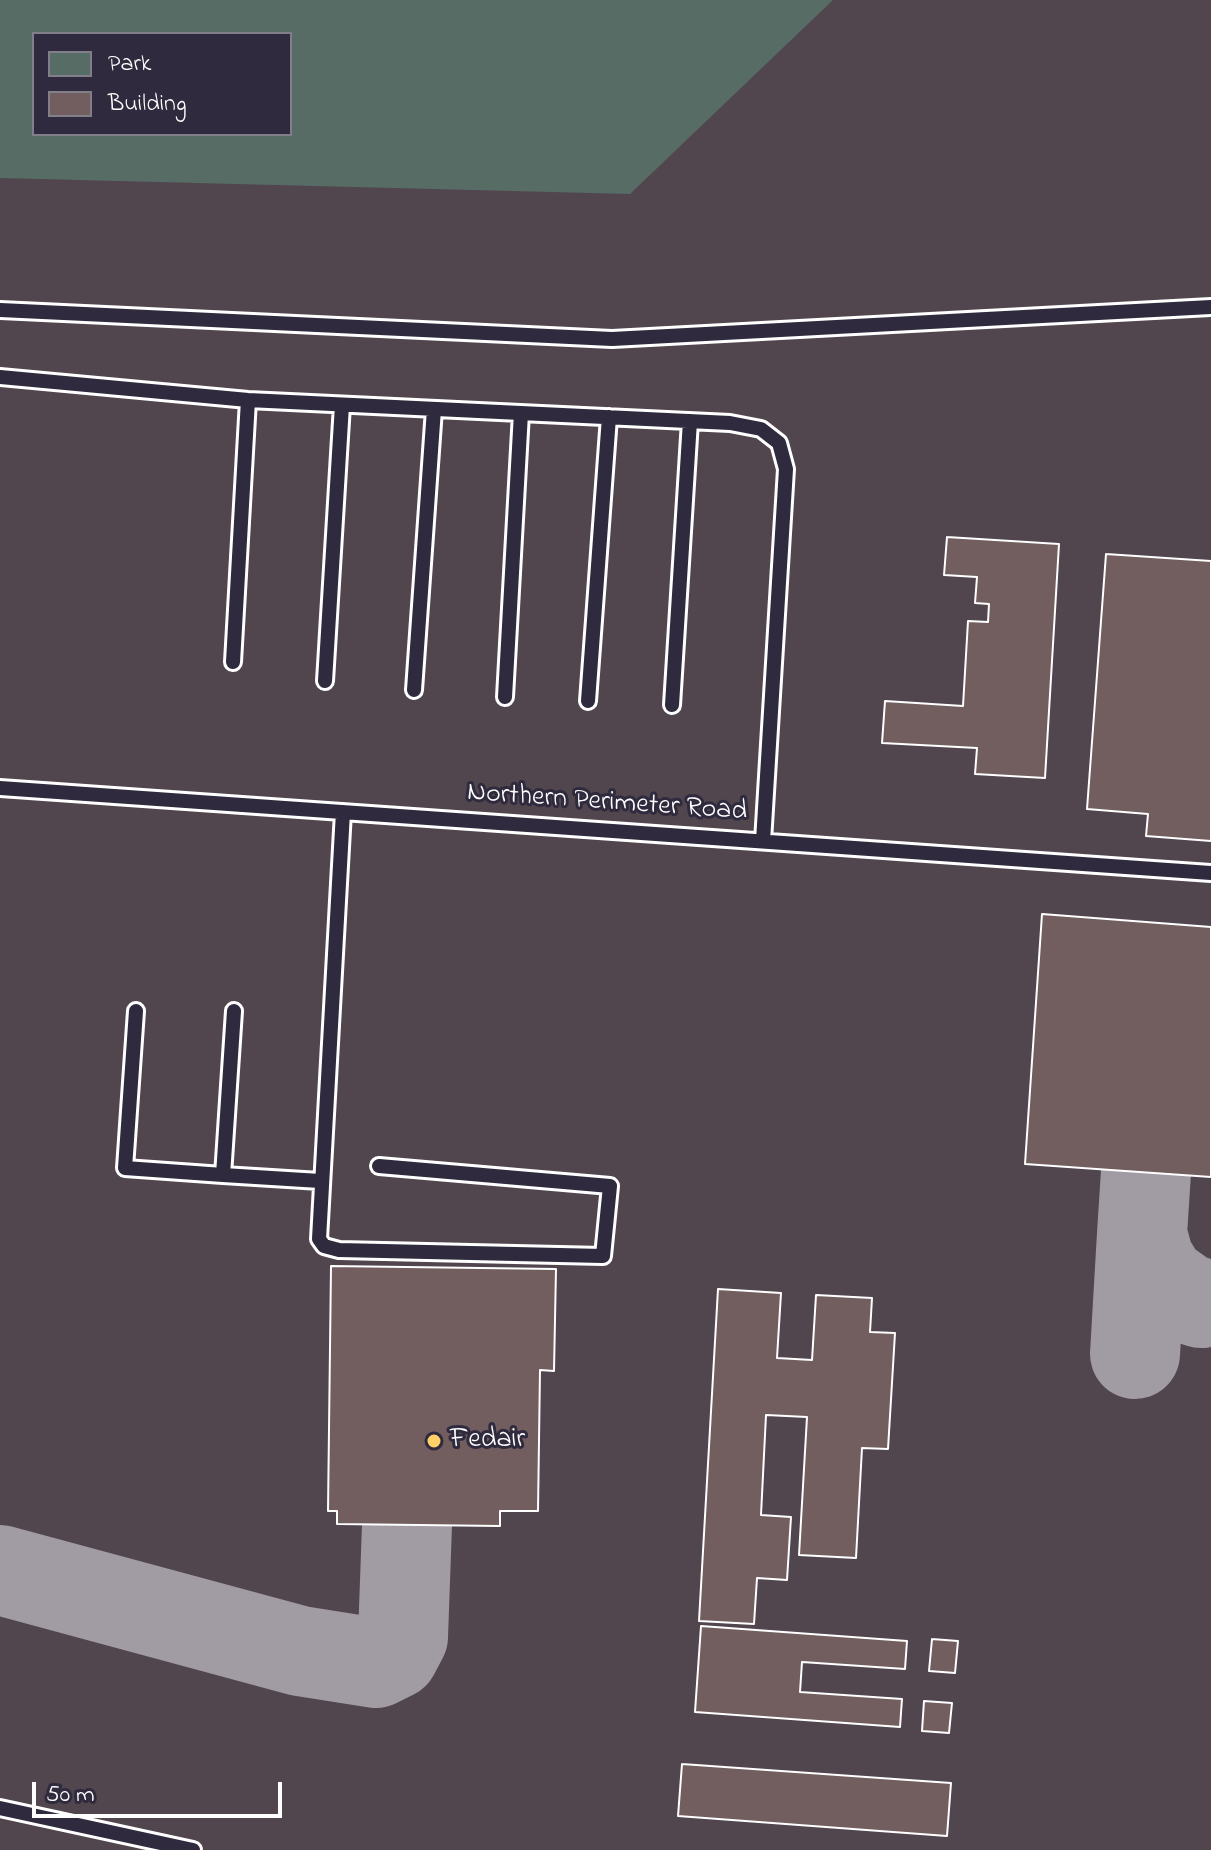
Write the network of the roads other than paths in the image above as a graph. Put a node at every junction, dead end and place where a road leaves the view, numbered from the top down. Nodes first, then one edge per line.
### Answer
1 (1211, 307) edge
2 (0, 310) edge
3 (0, 377) edge
4 (248, 400) junction
5 (342, 405) junction
6 (434, 409) junction
7 (521, 413) junction
8 (609, 417) junction
9 (690, 421) junction
10 (233, 662) dead end
11 (325, 681) dead end
12 (414, 690) dead end
13 (505, 697) dead end
14 (588, 701) dead end
15 (672, 705) dead end
16 (0, 788) edge
17 (343, 812) junction
18 (763, 841) junction
19 (1211, 873) edge
20 (136, 1011) dead end
21 (234, 1011) dead end
22 (379, 1166) dead end
23 (223, 1175) junction
24 (320, 1181) junction
25 (0, 1808) edge
26 (193, 1850) edge

1 - 2 lane
3 - 4 lane
4 - 5 lane
4 - 10 lane
5 - 6 lane
5 - 11 lane
6 - 7 lane
6 - 12 lane
7 - 8 lane
7 - 13 lane
8 - 9 lane
8 - 14 lane
9 - 15 lane
9 - 18 lane
16 - 17 lane, Northern Perimeter Road
17 - 18 lane, Northern Perimeter Road
17 - 24 lane
18 - 19 lane, Northern Perimeter Road
20 - 23 lane
21 - 23 lane
22 - 24 lane
23 - 24 lane
25 - 26 lane

